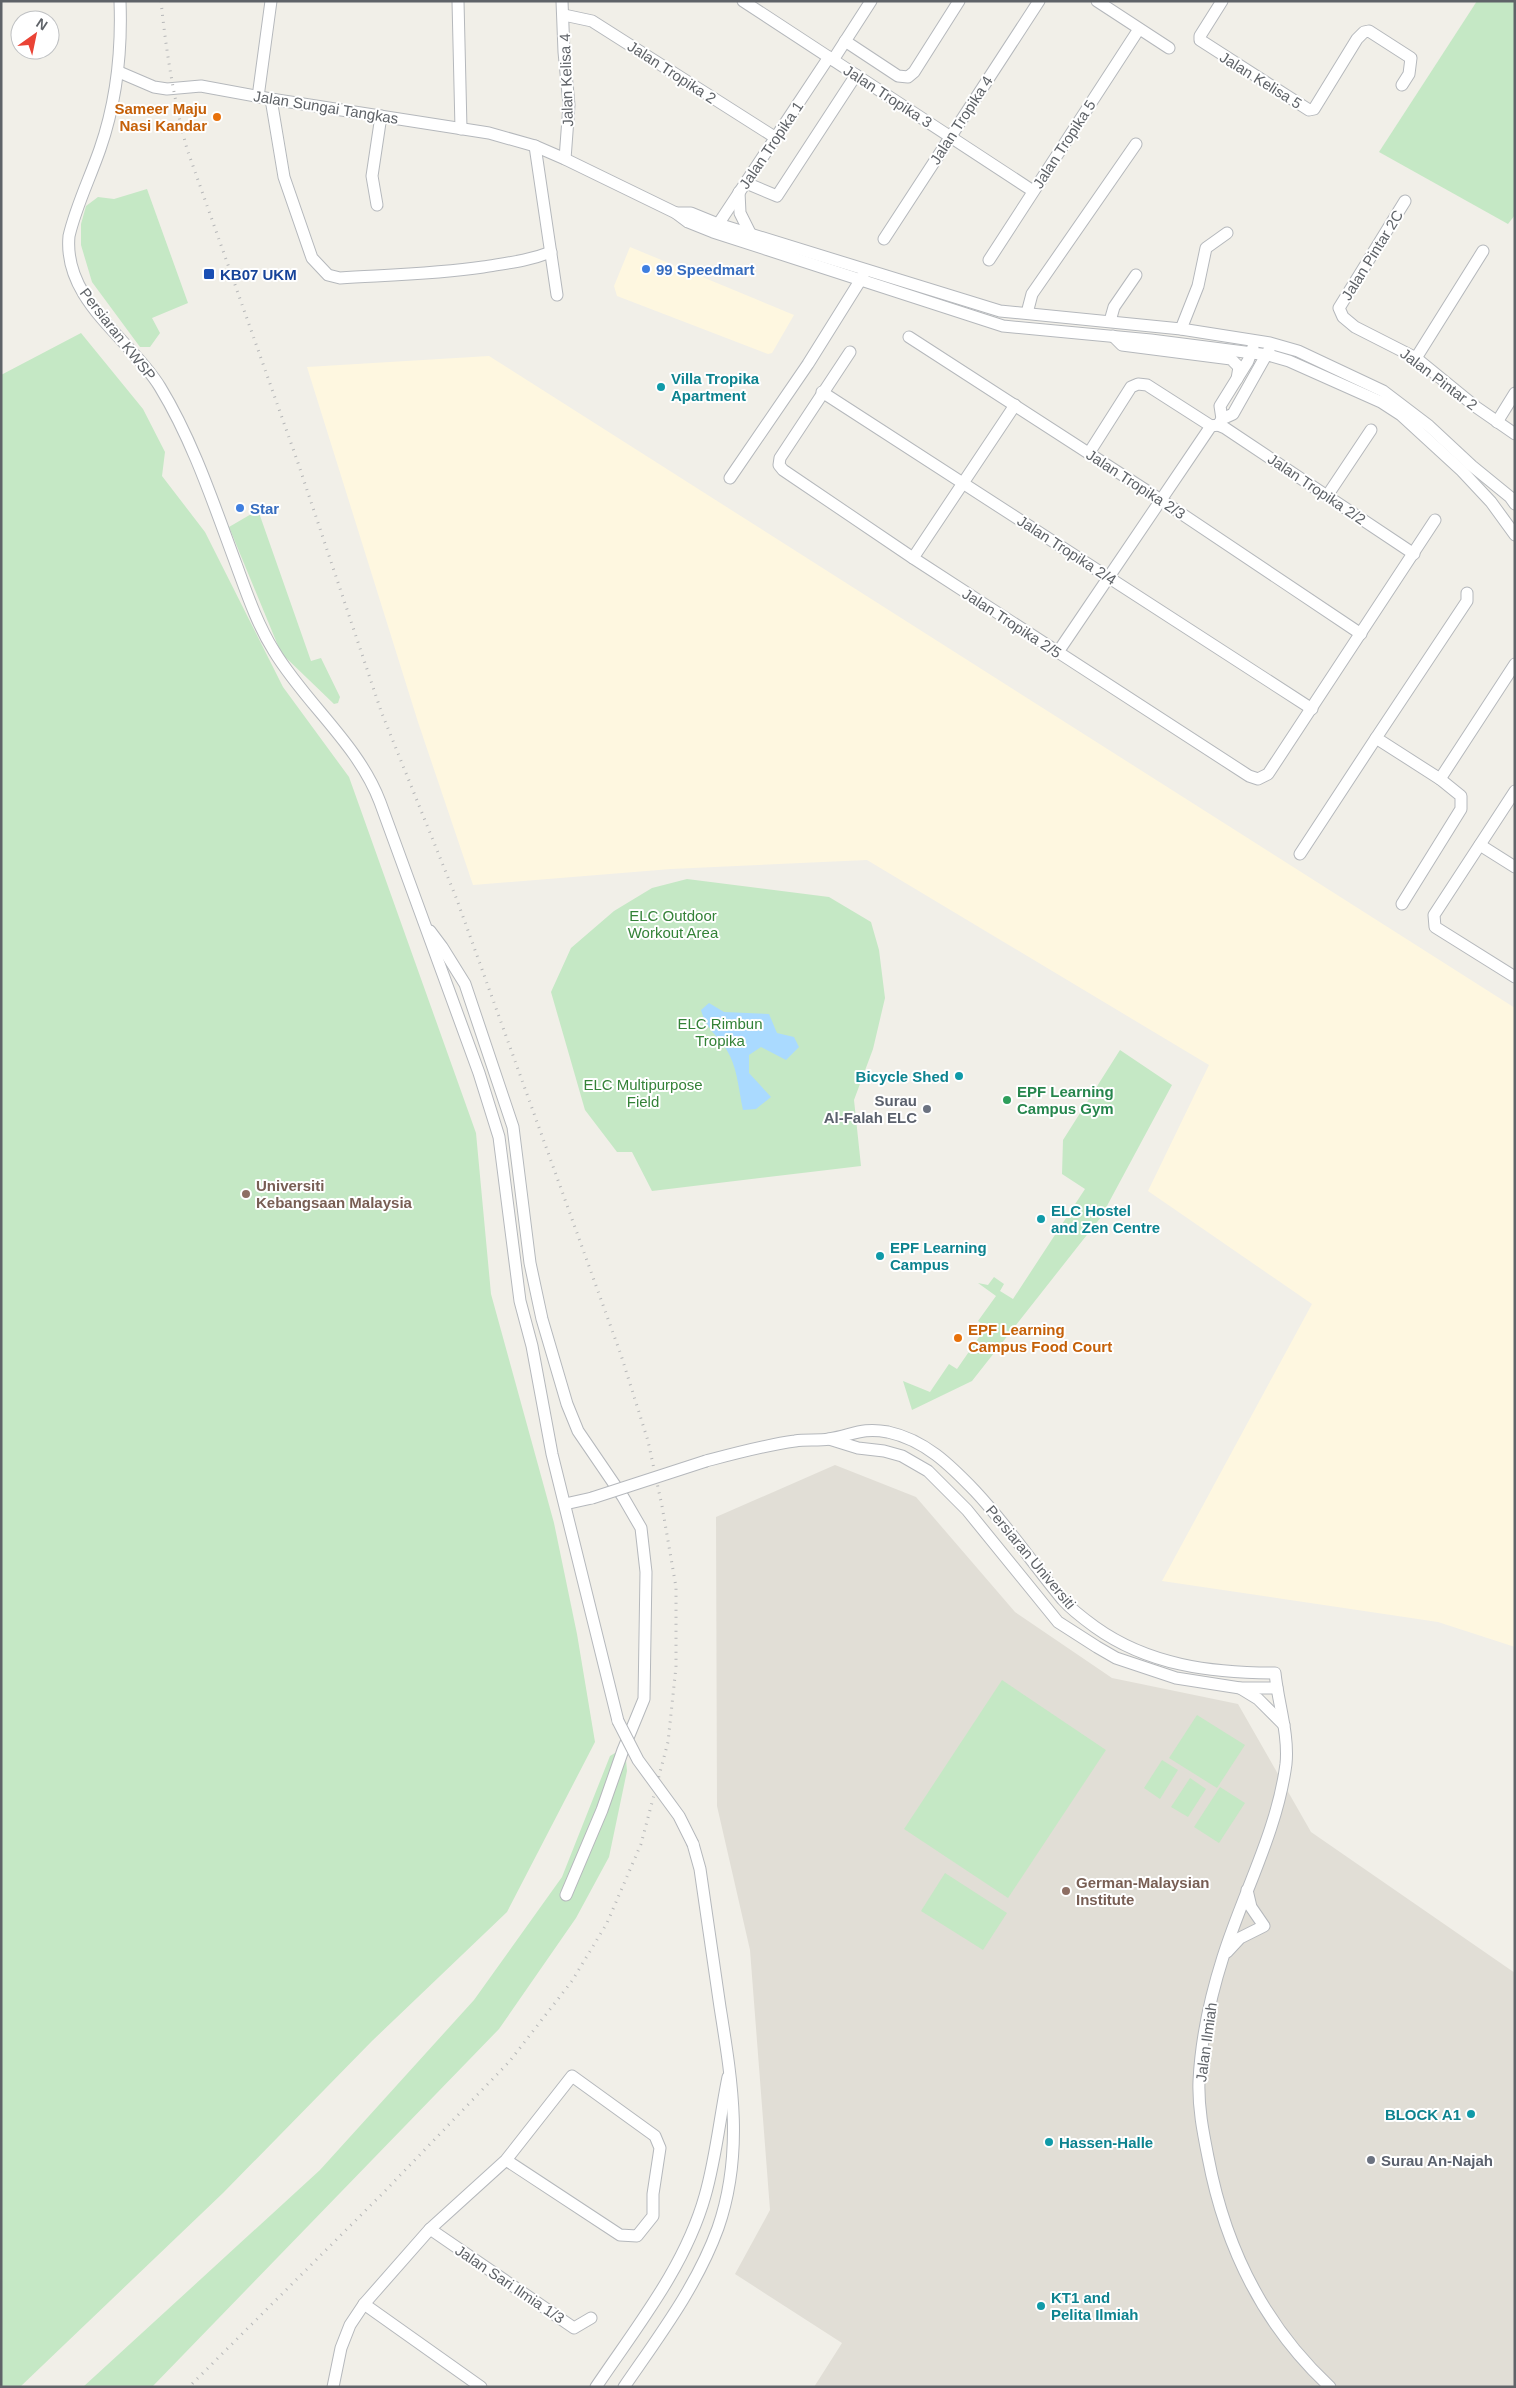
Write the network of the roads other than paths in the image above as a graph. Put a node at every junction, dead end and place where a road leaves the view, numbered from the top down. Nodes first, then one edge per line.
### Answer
1 (120, 1) edge
2 (271, 1) edge
3 (458, 1) edge
4 (562, 1) edge
5 (743, 1) edge
6 (871, 1) edge
7 (959, 1) edge
8 (1039, 1) edge
9 (1096, 1) edge
10 (1217, 3) edge
11 (564, 15) junction
12 (1139, 29) junction
13 (845, 42) junction
14 (1169, 48) dead end
15 (831, 59) junction
16 (119, 72) junction
17 (856, 75) junction
18 (1402, 85) dead end
19 (258, 96) junction
20 (271, 99) junction
21 (381, 116) junction
22 (462, 129) junction
23 (950, 137) junction
24 (776, 138) junction
25 (1136, 144) dead end
26 (539, 148) junction
27 (565, 159) junction
28 (1033, 191) junction
29 (740, 192) junction
30 (1405, 202) dead end
31 (377, 205) dead end
32 (676, 213) junction
33 (697, 215) junction
34 (715, 228) junction
35 (1227, 232) dead end
36 (750, 233) junction
37 (884, 239) dead end
38 (1483, 251) dead end
39 (551, 252) junction
40 (989, 260) dead end
41 (868, 268) junction
42 (1136, 275) dead end
43 (860, 281) junction
44 (557, 295) dead end
45 (1340, 308) joint
46 (1028, 313) junction
47 (1110, 321) junction
48 (1181, 329) junction
49 (1113, 336) junction
50 (910, 337) dead end
51 (1253, 347) junction
52 (1269, 349) junction
53 (850, 352) dead end
54 (1416, 358) junction
55 (1237, 380) junction
56 (822, 392) junction
57 (1515, 393) edge
58 (1015, 405) junction
59 (1498, 422) junction
60 (1217, 424) junction
61 (1371, 430) dead end
62 (1515, 434) edge
63 (1089, 453) junction
64 (730, 478) dead end
65 (963, 483) junction
66 (1327, 496) junction
67 (1513, 498) edge
68 (1161, 500) junction
69 (1435, 520) dead end
70 (1515, 535) edge
71 (1414, 554) junction
72 (913, 558) junction
73 (1108, 578) junction
74 (1467, 593) dead end
75 (1361, 634) junction
76 (1058, 652) junction
77 (1515, 664) edge
78 (1312, 709) junction
79 (1378, 734) junction
80 (1440, 779) junction
81 (1515, 791) edge
82 (1480, 845) junction
83 (1300, 854) dead end
84 (1515, 868) edge
85 (1402, 904) dead end
86 (424, 924) junction
87 (1515, 978) edge
88 (829, 1439) junction
89 (565, 1504) junction
90 (1275, 1673) joint
91 (1240, 1688) junction
92 (1277, 1688) junction
93 (1284, 1725) junction
94 (1247, 1890) junction
95 (566, 1895) dead end
96 (1223, 1956) junction
97 (730, 2065) junction
98 (506, 2160) junction
99 (430, 2229) junction
100 (364, 2304) junction
101 (591, 2318) dead end
102 (333, 2387) edge
103 (481, 2387) edge
104 (596, 2387) edge
105 (624, 2387) edge
106 (1330, 2387) edge

1 - 16 street, Persiaran KWSP
2 - 19 street
3 - 22 street
4 - 11 street, Jalan Kelisa 4
5 - 15 street, Jalan Tropika 3
6 - 13 street, Jalan Tropika 1
7 - 13 street
8 - 23 street, Jalan Tropika 4
9 - 12 street
10 - 18 street, Jalan Kelisa 5
11 - 24 street, Jalan Tropika 2
11 - 27 street, Jalan Kelisa 4
12 - 14 street
12 - 28 street, Jalan Tropika 5
13 - 15 street, Jalan Tropika 1
15 - 17 street, Jalan Tropika 3
15 - 24 street, Jalan Tropika 1
16 - 19 street, Jalan Sungai Tangkas
16 - 86 street, Persiaran KWSP
17 - 23 street, Jalan Tropika 3
17 - 29 street
19 - 20 street, Jalan Sungai Tangkas
20 - 21 street, Jalan Sungai Tangkas
20 - 39 street
21 - 22 street, Jalan Sungai Tangkas
21 - 31 street
22 - 26 street, Jalan Sungai Tangkas
23 - 28 street, Jalan Tropika 3
23 - 37 street, Jalan Tropika 4
24 - 29 street, Jalan Tropika 1
25 - 46 street
26 - 27 street, Jalan Sungai Tangkas
26 - 39 street
27 - 32 street, Jalan Sungai Tangkas
28 - 40 street, Jalan Tropika 5
29 - 33 street
29 - 34 street, Jalan Tropika 1
29 - 36 street
30 - 45 street, Jalan Pintar 2C
32 - 33 street
32 - 34 street
33 - 34 street
34 - 36 street
34 - 43 street
35 - 48 street
36 - 41 street
38 - 54 street
39 - 44 street
41 - 43 street
41 - 46 street
42 - 47 street
43 - 49 street
43 - 64 street
45 - 54 street, Jalan Pintar 2
46 - 47 street
47 - 48 street
48 - 51 street
49 - 51 street
49 - 55 street
50 - 58 street, Jalan Tropika 2/3
51 - 52 street
51 - 55 street
52 - 60 street
52 - 67 street
52 - 70 street
53 - 56 street
54 - 59 street, Jalan Pintar 2
55 - 60 street
56 - 65 street, Jalan Tropika 2/4
56 - 72 street, Jalan Tropika 2/5
57 - 59 street
58 - 63 street, Jalan Tropika 2/3
58 - 65 street
59 - 62 street, Jalan Pintar 2
60 - 63 street, Jalan Tropika 2/2
60 - 66 street, Jalan Tropika 2/2
60 - 68 street
61 - 66 street
63 - 68 street, Jalan Tropika 2/3
65 - 72 street
65 - 73 street, Jalan Tropika 2/4
66 - 71 street, Jalan Tropika 2/2
68 - 73 street
68 - 75 street, Jalan Tropika 2/3
69 - 71 street
71 - 75 street
72 - 76 street, Jalan Tropika 2/5
73 - 76 street
73 - 78 street, Jalan Tropika 2/4
74 - 79 street
75 - 78 street
76 - 78 street, Jalan Tropika 2/5
77 - 80 street
79 - 80 street
79 - 83 street
80 - 85 street
81 - 82 street
82 - 84 street
82 - 87 street
86 - 89 street, Persiaran KWSP
86 - 95 street
88 - 89 street, Persiaran Universiti, bridge
88 - 90 street, Persiaran Universiti
88 - 91 street, Persiaran Universiti
89 - 97 street, Persiaran KWSP, bridge
90 - 92 street, Jalan Ilmiah
91 - 92 street, Persiaran Universiti
91 - 93 street
92 - 93 street, Jalan Ilmiah
93 - 94 street, Jalan Ilmiah
94 - 96 street, Jalan Ilmiah
94 - 96 street
96 - 106 street, Jalan Ilmiah
97 - 104 street
97 - 105 street, Persiaran KWSP
98 - 98 street
98 - 99 street
99 - 100 street
99 - 101 street, Jalan Sari Ilmia 1/3
100 - 102 street
100 - 103 street

